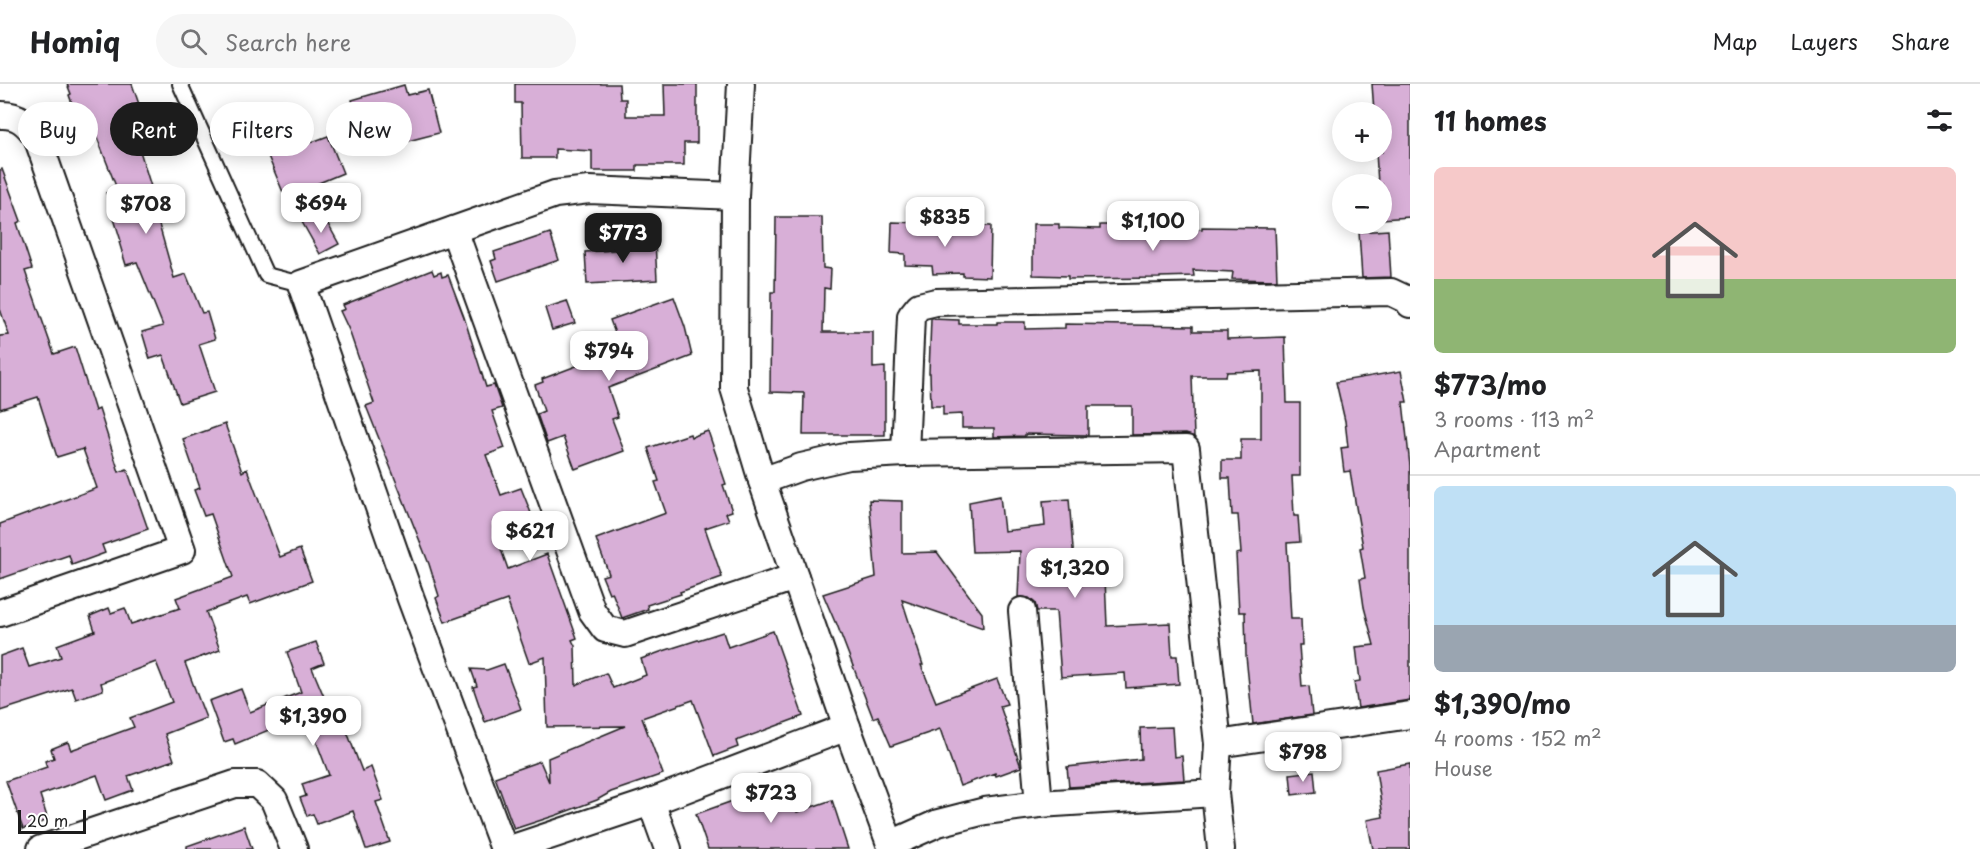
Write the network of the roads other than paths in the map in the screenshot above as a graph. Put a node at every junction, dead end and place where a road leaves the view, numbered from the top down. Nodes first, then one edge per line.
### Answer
1 (180, 84) edge
2 (741, 84) edge
3 (0, 115) edge
4 (735, 196) junction
5 (454, 230) junction
6 (301, 284) junction
7 (1410, 304) edge
8 (905, 453) junction
9 (762, 481) junction
10 (795, 577) junction
11 (1022, 611) dead end
12 (0, 613) edge
13 (1410, 716) edge
14 (847, 727) junction
15 (1218, 744) junction
16 (1215, 793) junction
17 (651, 802) junction
18 (1039, 804) junction
19 (892, 846) edge
20 (43, 849) edge
21 (294, 849) edge
22 (504, 849) edge
23 (510, 849) edge
24 (668, 849) edge
25 (1221, 849) edge

1 - 6 lane
2 - 4 street
3 - 12 street
4 - 5 street
4 - 9 street
5 - 6 street
5 - 10 street
6 - 22 street
7 - 8 street
8 - 9 street
8 - 15 street
9 - 10 street
10 - 14 street
11 - 18 street
13 - 15 street
14 - 17 street
14 - 19 street
15 - 16 street
16 - 18 street
16 - 25 street
17 - 23 street
17 - 24 street
18 - 19 street
20 - 21 street

